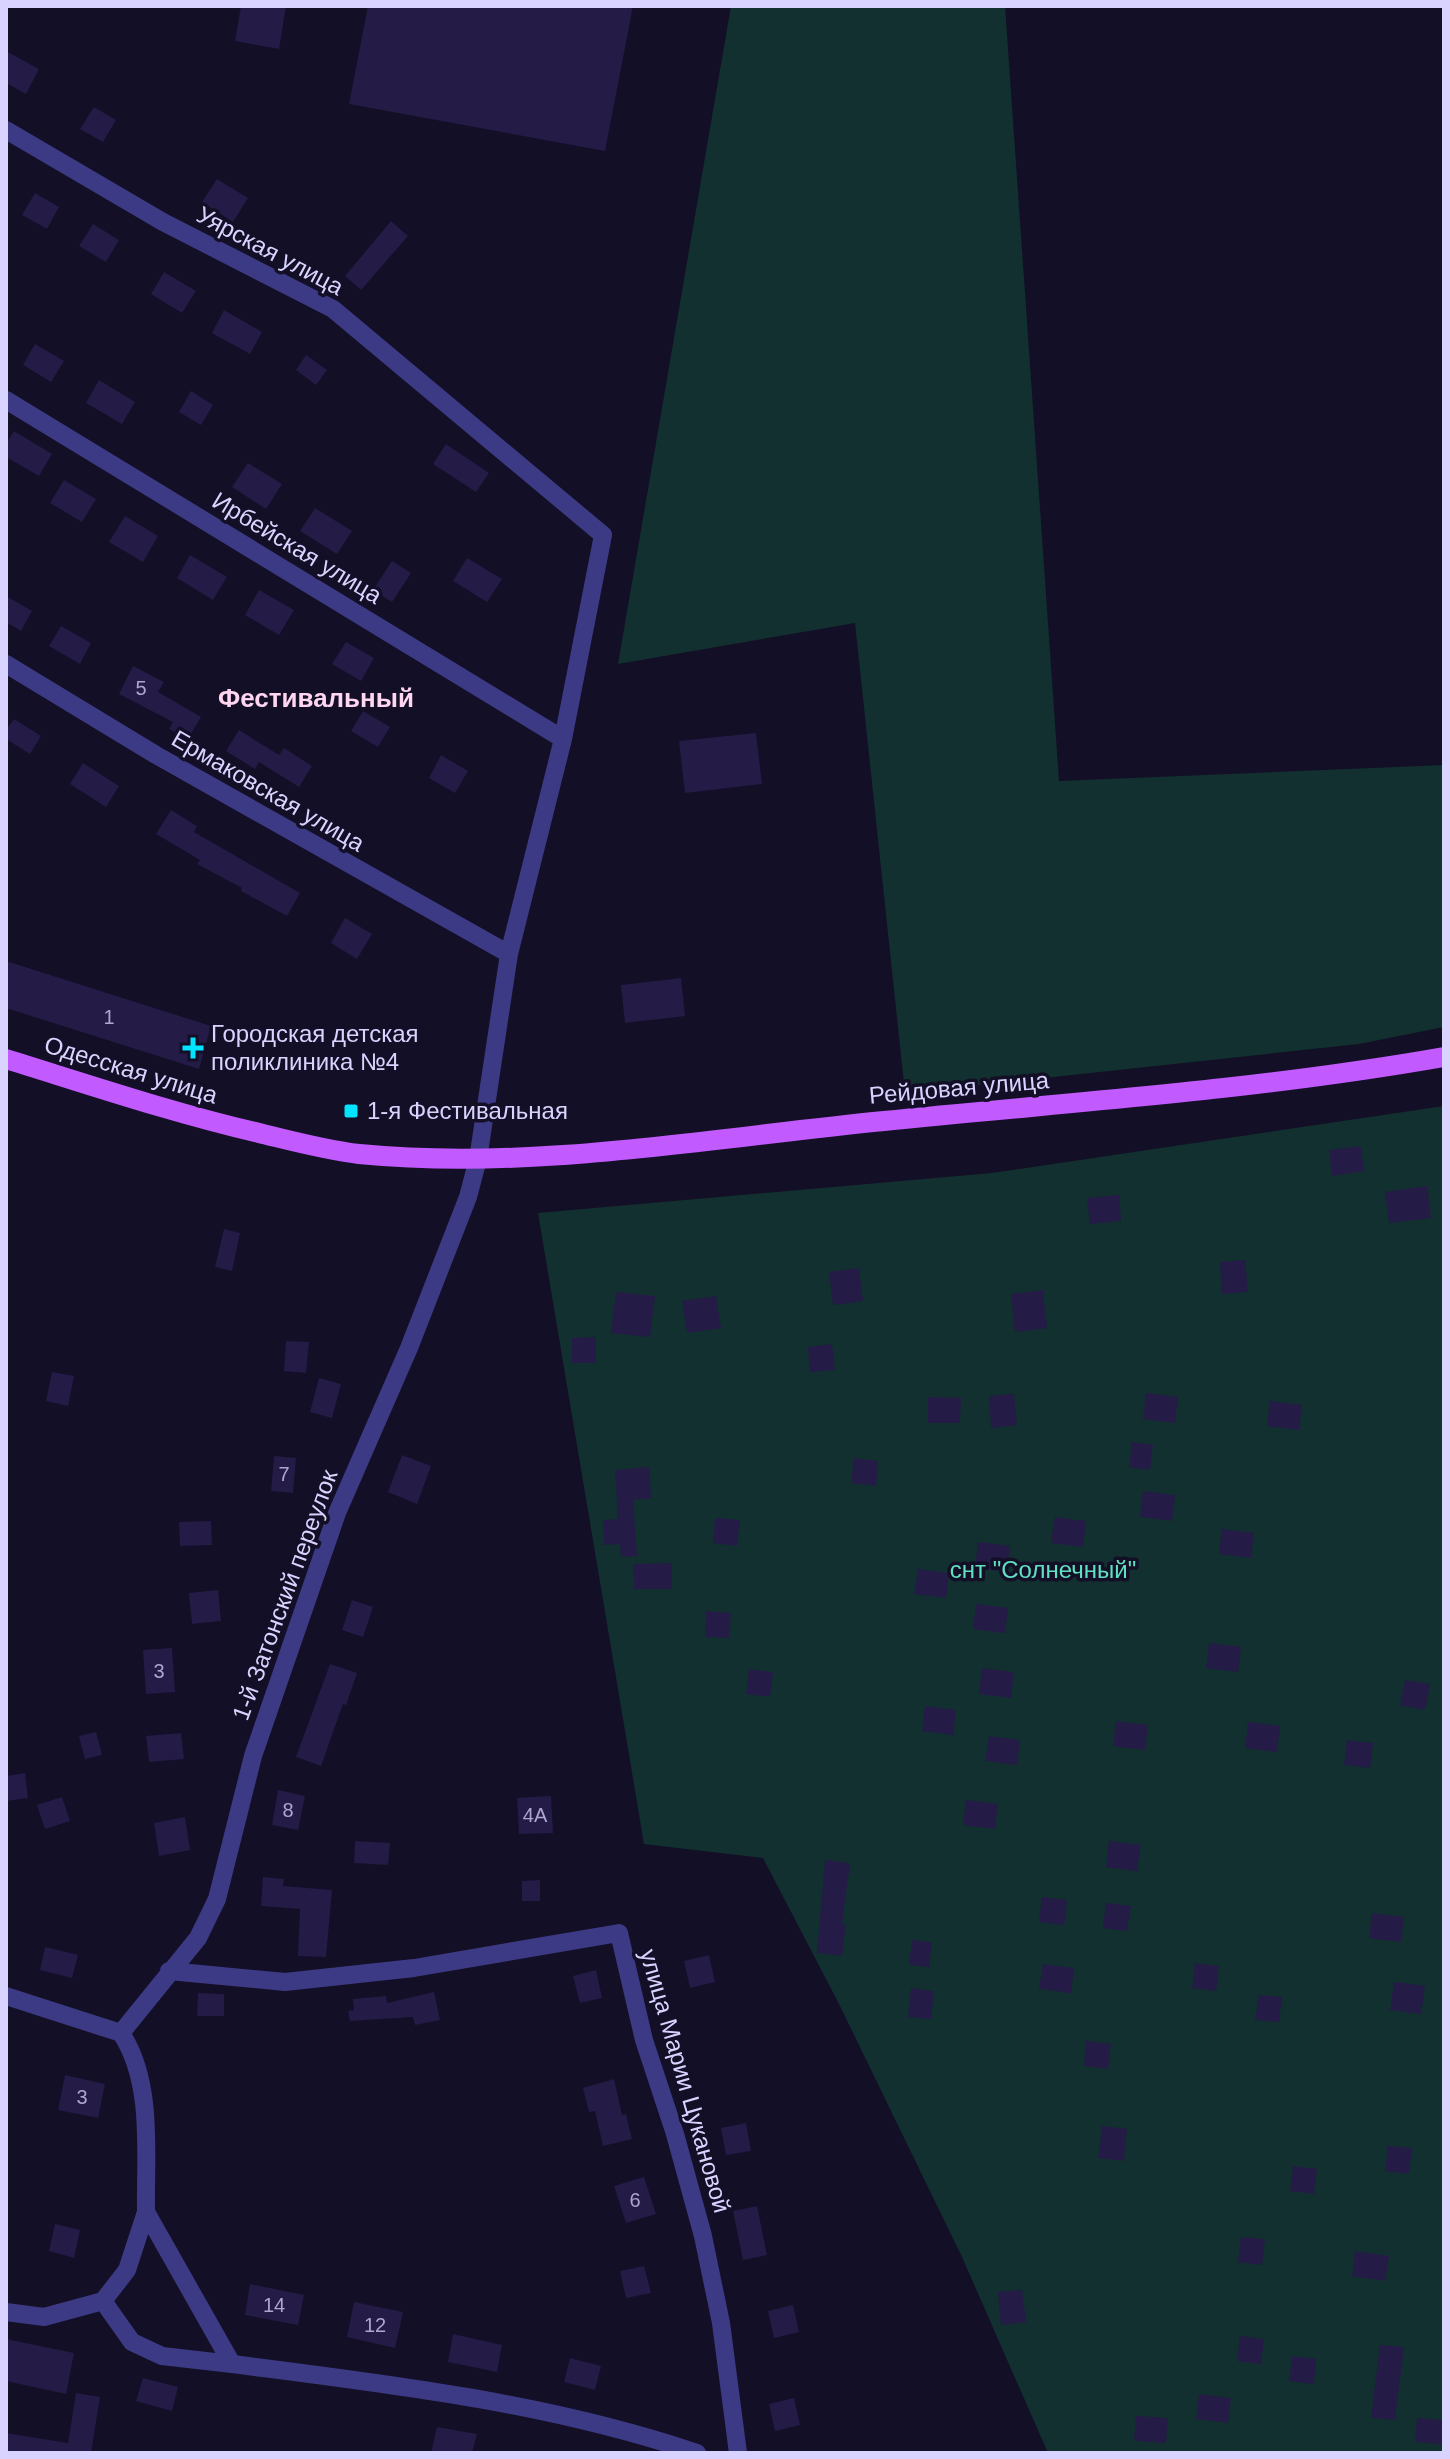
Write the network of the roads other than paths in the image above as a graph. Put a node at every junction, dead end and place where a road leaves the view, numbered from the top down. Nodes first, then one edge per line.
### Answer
1 (6, 130) edge
2 (6, 400) edge
3 (603, 535) joint
4 (6, 664) edge
5 (563, 739) junction
6 (509, 954) junction
7 (1444, 1057) edge
8 (6, 1059) edge
9 (478, 1159) junction
10 (169, 1971) junction
11 (6, 1996) edge
12 (121, 2033) junction
13 (146, 2212) junction
14 (103, 2301) junction
15 (6, 2312) edge
16 (232, 2364) junction
17 (697, 2453) edge
18 (738, 2453) edge

1 - 3 street, Уярская улица
2 - 5 street, Ирбейская улица
3 - 5 street, 1-й Затонский переулок
4 - 6 street, Ермаковская улица
5 - 6 street, 1-й Затонский переулок
6 - 9 street, 1-й Затонский переулок
7 - 9 main road, Рейдовая улица
8 - 9 main road, Одесская улица
9 - 10 street, 1-й Затонский переулок
10 - 12 street, 1-й Затонский переулок
10 - 18 street, улица Марии Цукановой
11 - 12 street
12 - 13 street
13 - 14 street
13 - 16 street
14 - 15 street
14 - 16 street
16 - 17 street

